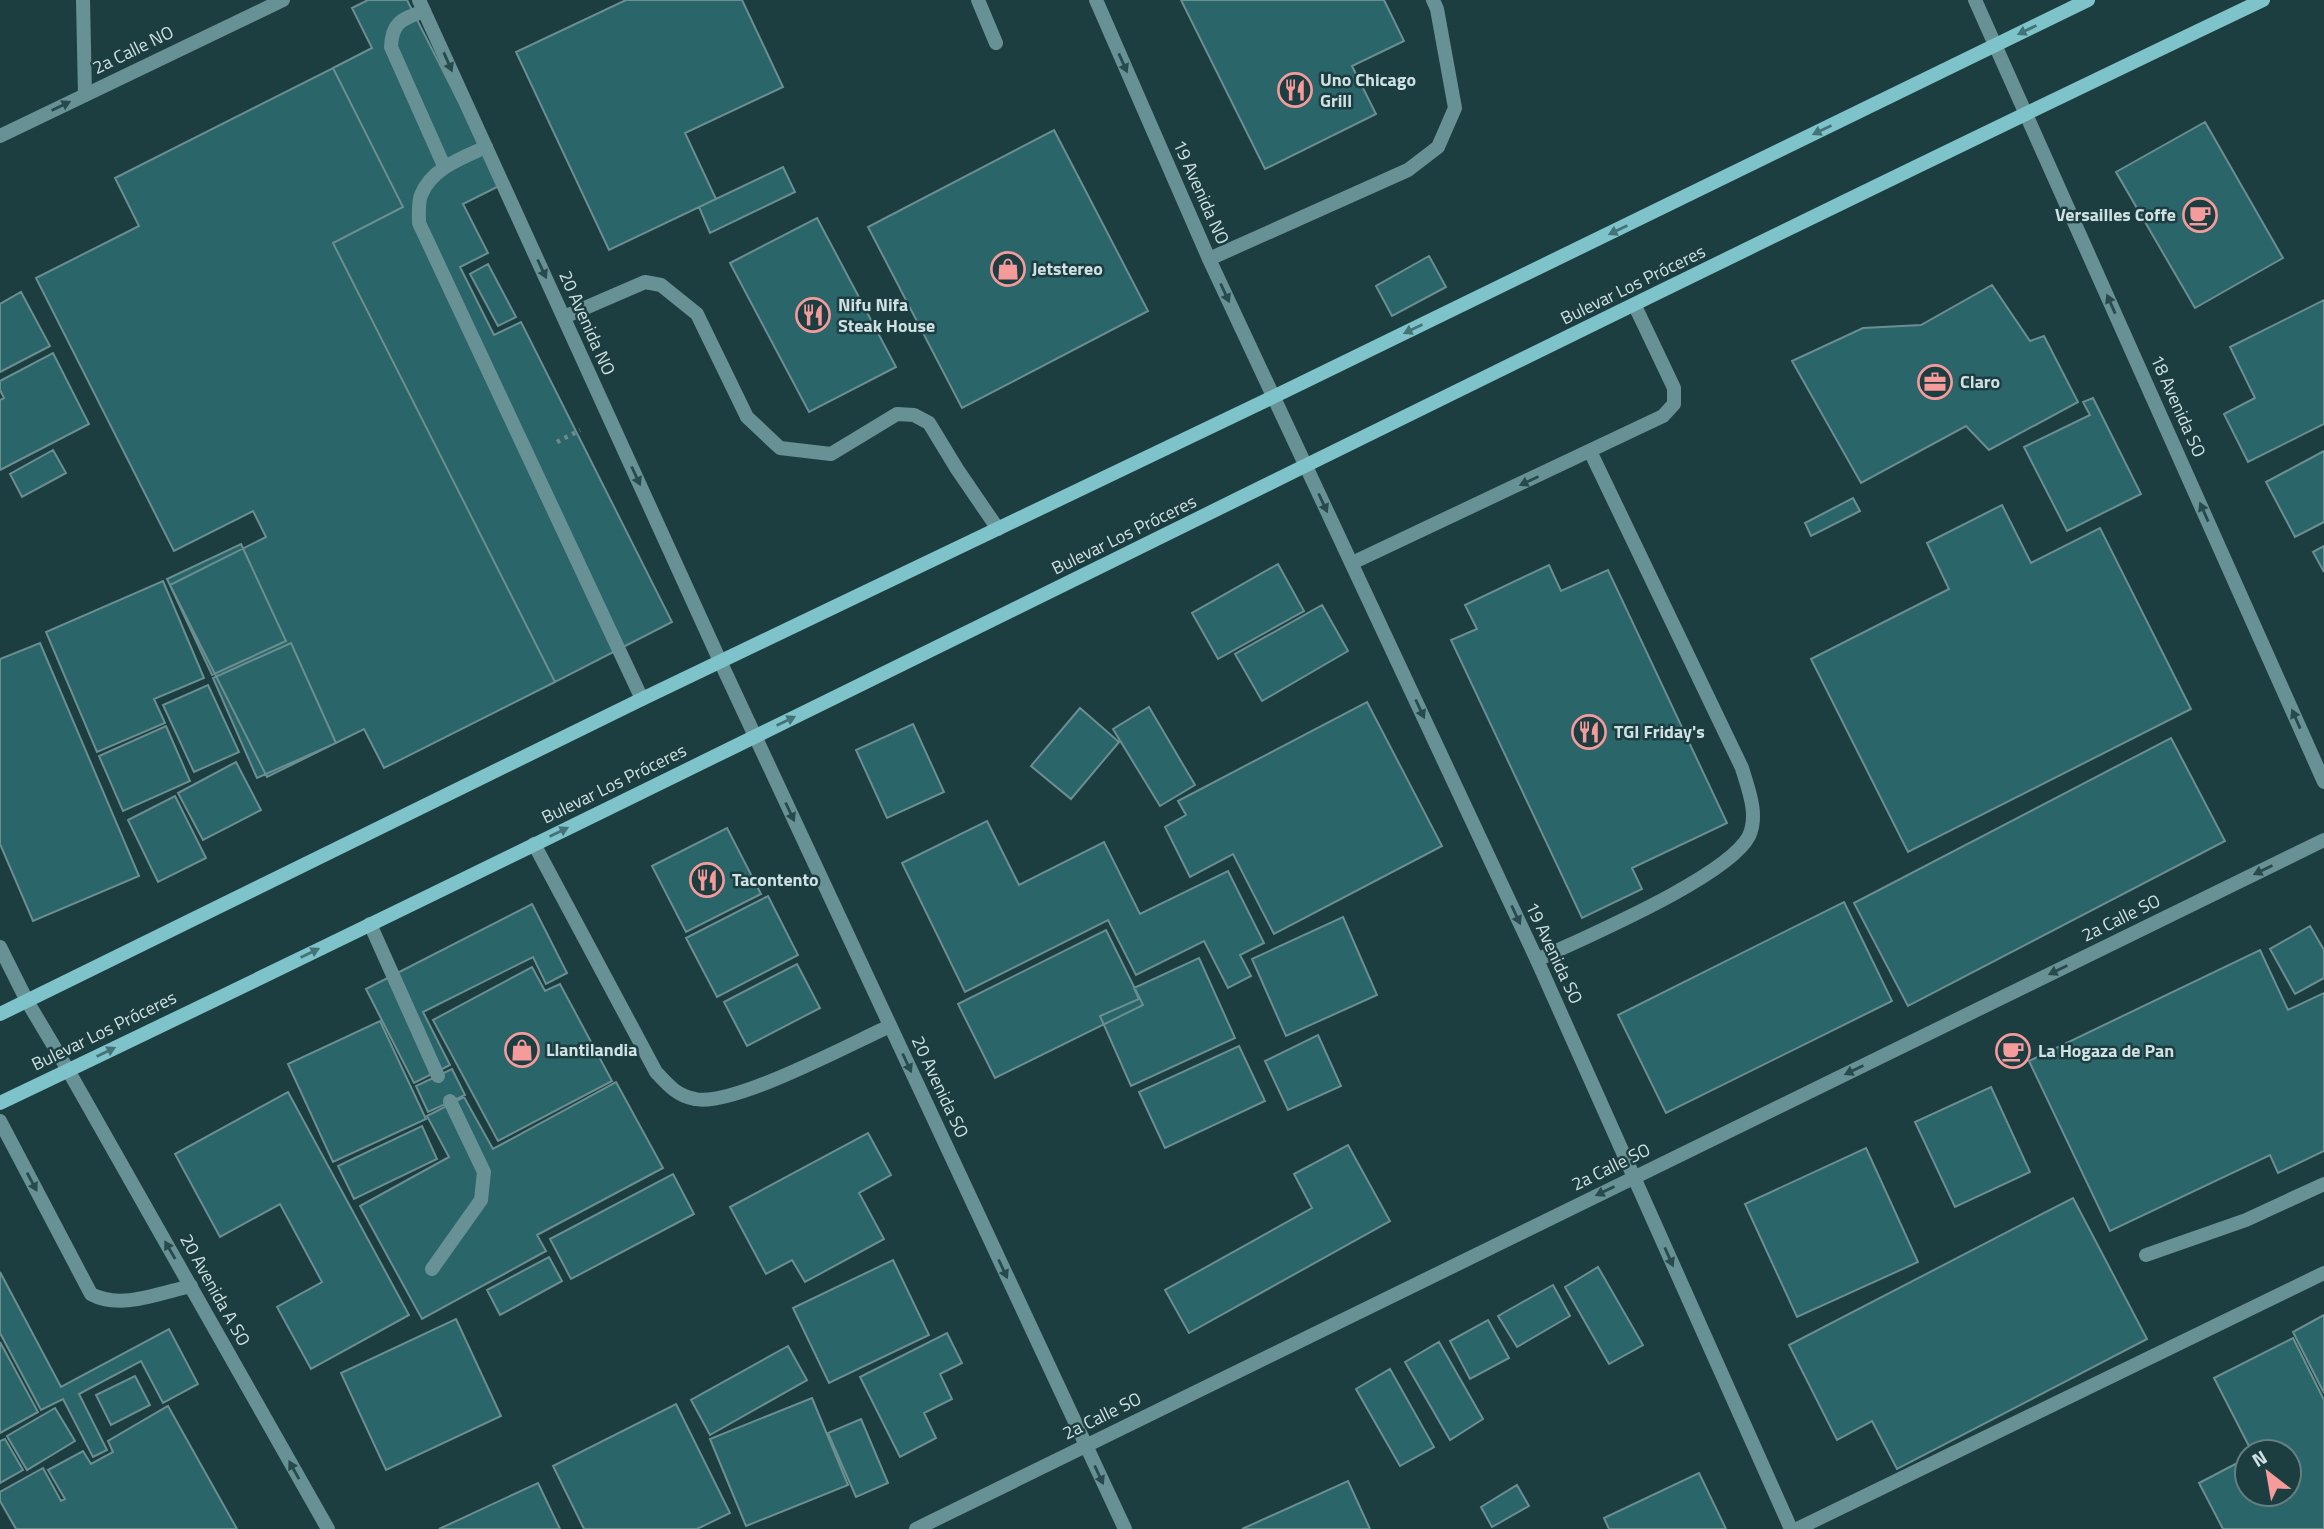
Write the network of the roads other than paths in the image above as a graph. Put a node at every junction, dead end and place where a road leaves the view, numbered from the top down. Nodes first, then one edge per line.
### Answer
1 (83, 0) edge
2 (283, 0) edge
3 (978, 0) edge
4 (1096, 0) edge
5 (1433, 0) edge
6 (1975, 0) edge
7 (2088, 0) edge
8 (2263, 0) edge
9 (422, 5) edge
10 (996, 43) dead end
11 (1995, 46) junction
12 (85, 95) junction
13 (2026, 113) junction
14 (0, 136) edge
15 (486, 147) junction
16 (444, 166) junction
17 (1209, 259) junction
18 (1635, 306) junction
19 (564, 317) junction
20 (1273, 397) junction
21 (1590, 451) junction
22 (1306, 467) junction
23 (998, 529) junction
24 (1352, 564) junction
25 (720, 661) junction
26 (642, 699) junction
27 (755, 736) junction
28 (2324, 782) edge
29 (2324, 840) edge
30 (534, 844) junction
31 (370, 923) junction
32 (0, 947) edge
33 (1537, 960) junction
34 (27, 1001) junction
35 (0, 1014) edge
36 (890, 1026) junction
37 (68, 1070) junction
38 (438, 1076) dead end
39 (450, 1101) dead end
40 (0, 1103) edge
41 (0, 1121) edge
42 (1634, 1177) junction
43 (2324, 1184) edge
44 (2146, 1255) dead end
45 (432, 1269) dead end
46 (2324, 1273) edge
47 (191, 1286) junction
48 (1086, 1446) junction
49 (328, 1529) edge
50 (916, 1529) edge
51 (1125, 1529) edge
52 (1791, 1529) edge
53 (1797, 1529) edge

1 - 12 street
2 - 12 street, 2a Calle NO
3 - 10 street
4 -> 17 street, 19 Avenida NO
5 - 17 street
6 - 11 street, 18 Avenida SO
7 -> 11 street
8 - 13 street, Bulevar Los Próceres
9 -> 15 street, 20 Avenida NO
9 - 16 street
11 - 13 street, 18 Avenida SO
11 -> 20 street
14 -> 12 street, 2a Calle NO
13 - 18 street, Bulevar Los Próceres
28 -> 13 street, 18 Avenida SO
15 - 16 street
15 -> 19 street, 20 Avenida NO
16 - 26 street
17 -> 20 street, 19 Avenida NO
18 - 21 street
18 - 22 street, Bulevar Los Próceres
19 - 23 street
19 -> 25 street, 20 Avenida NO
20 - 22 street, 19 Avenida SO
20 - 23 street
21 -> 24 street
21 - 33 street
22 -> 24 street, 19 Avenida SO
27 -> 22 street, Bulevar Los Próceres
23 - 25 street
24 -> 33 street, 19 Avenida SO
25 - 26 street
25 - 27 street, 20 Avenida SO
26 - 34 street
30 -> 27 street, Bulevar Los Próceres
27 -> 36 street, 20 Avenida SO
29 -> 42 street, 2a Calle SO
30 - 31 street, Bulevar Los Próceres
30 - 36 street
37 -> 31 street, Bulevar Los Próceres
31 - 38 street
32 - 34 street, 20 Avenida A SO
33 - 42 street, 19 Avenida SO
34 - 35 street
34 - 37 street, 20 Avenida A SO
36 -> 48 street, 20 Avenida SO
37 - 40 street, Bulevar Los Próceres
47 -> 37 street, 20 Avenida A SO
39 - 45 street
41 -> 47 street
42 -> 48 street, 2a Calle SO
42 -> 52 street, 19 Avenida SO
43 - 44 street
46 - 53 street
49 -> 47 street, 20 Avenida A SO
48 - 50 street, 2a Calle SO
48 -> 51 street, 20 Avenida SO

